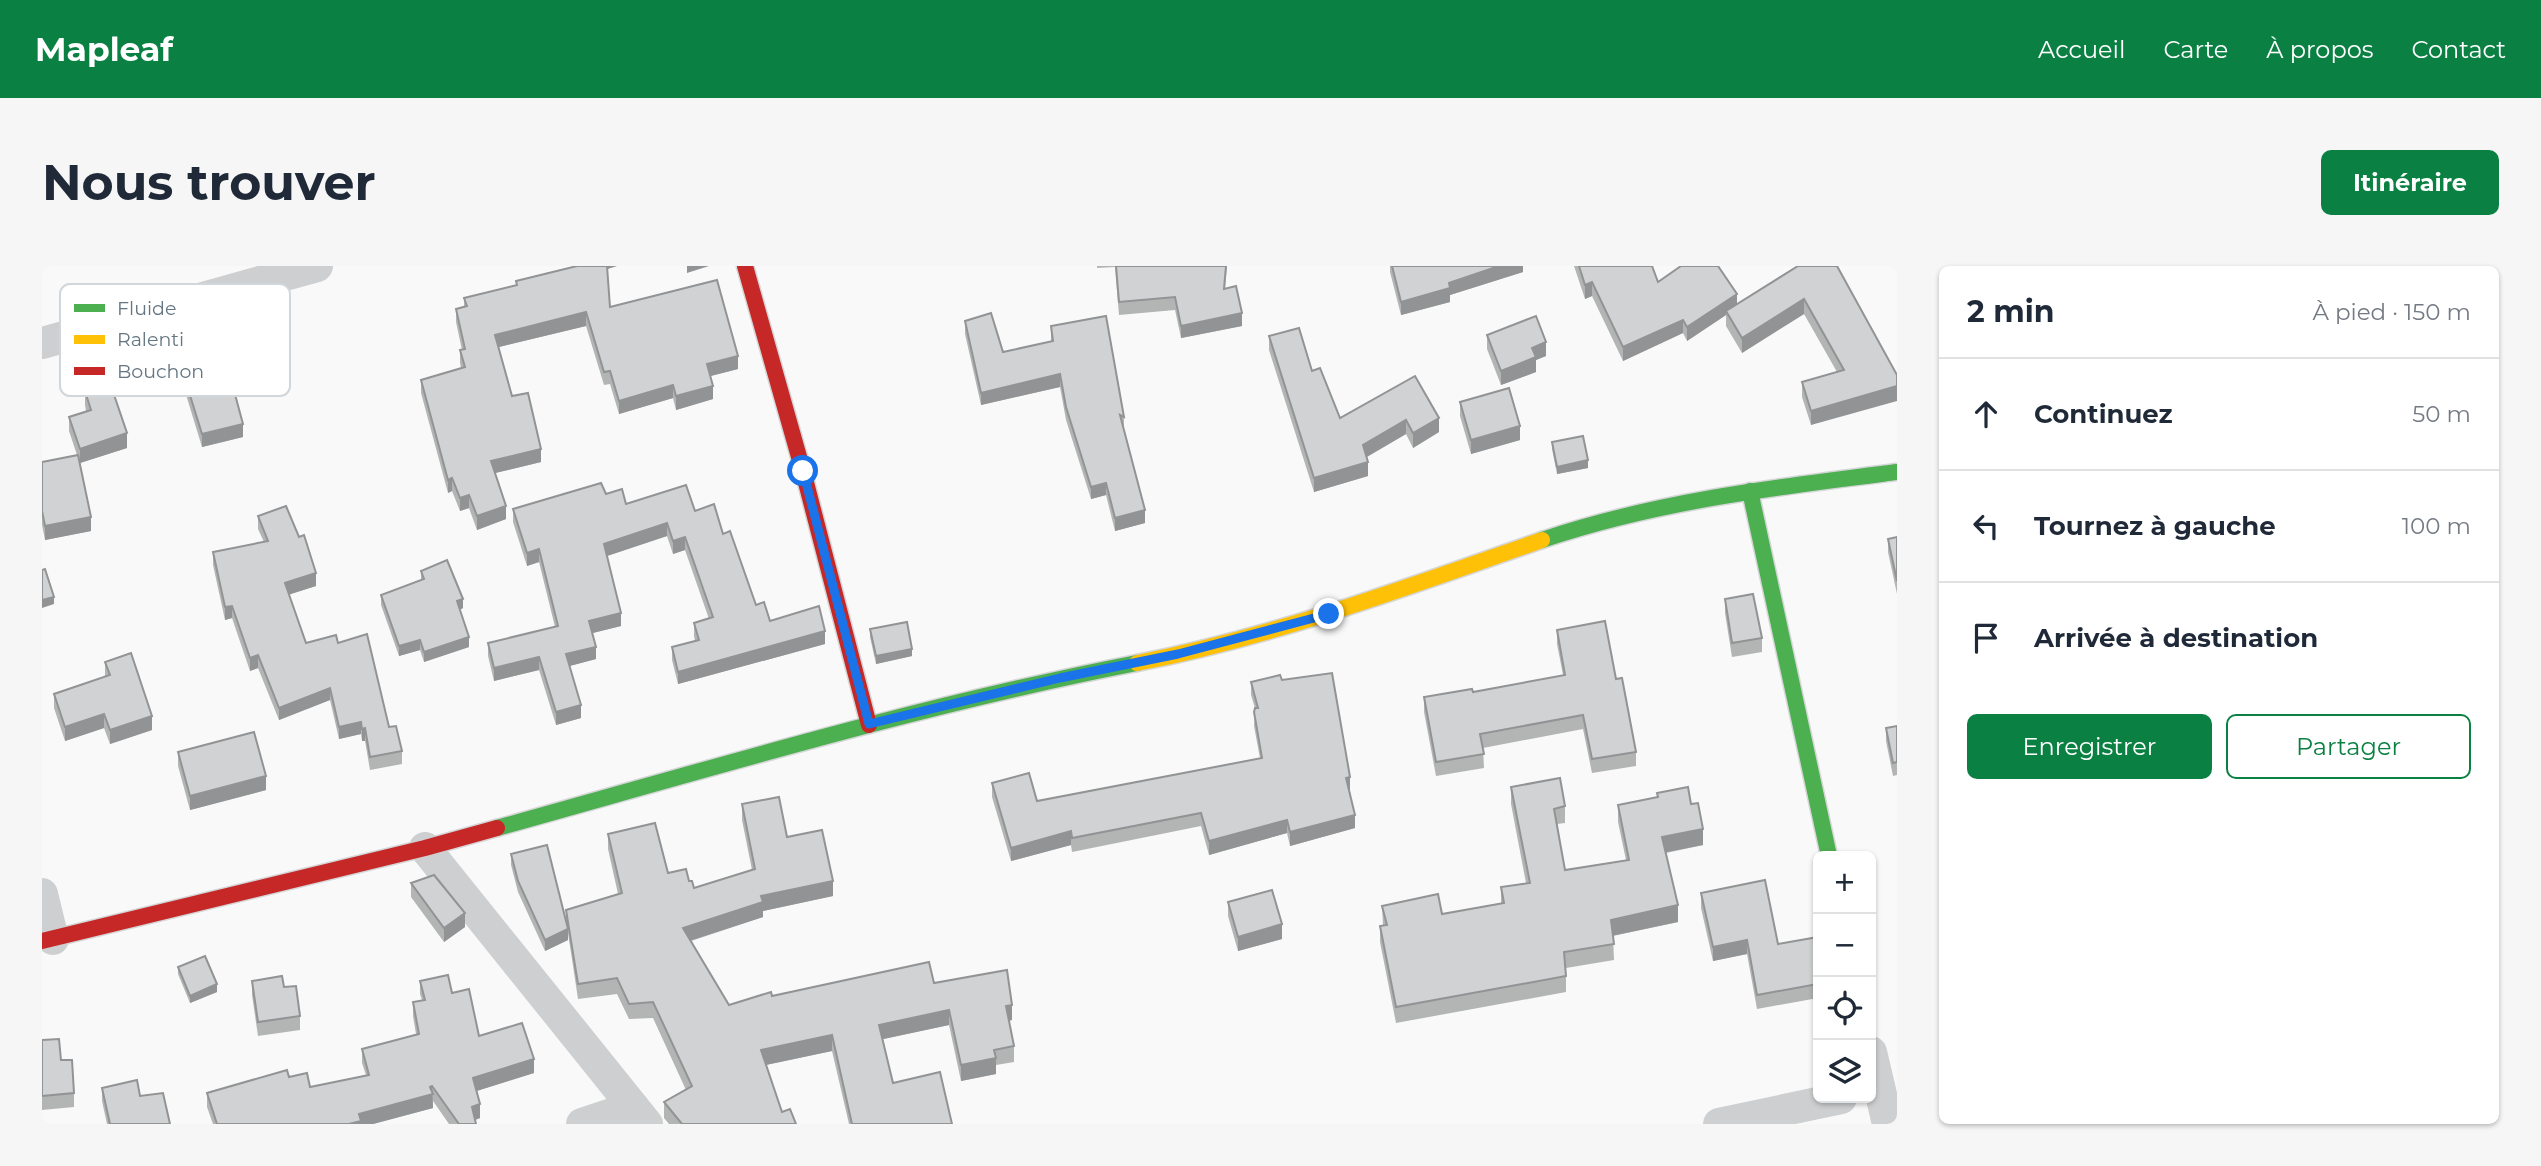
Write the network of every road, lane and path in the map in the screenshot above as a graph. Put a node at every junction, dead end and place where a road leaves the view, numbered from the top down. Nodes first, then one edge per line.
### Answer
1 (317, 266) edge
2 (745, 266) edge
3 (253, 284) edge
4 (60, 338) edge
5 (42, 343) edge
6 (1897, 472) edge
7 (1750, 491) junction
8 (869, 724) junction
9 (425, 848) junction
10 (1828, 851) edge
11 (42, 894) edge
12 (47, 940) edge
13 (1876, 1069) edge
14 (1882, 1089) edge
15 (1817, 1103) edge
16 (640, 1116) edge
17 (582, 1124) edge
18 (1719, 1124) edge
19 (1888, 1124) edge

1 - 3 street
2 - 8 street
4 - 5 street
6 - 7 street
7 - 8 street
7 - 10 street
8 - 9 street
9 - 12 street
9 - 16 street
11 - 12 street
13 - 14 street
14 - 19 street
15 - 18 street
16 - 17 street

